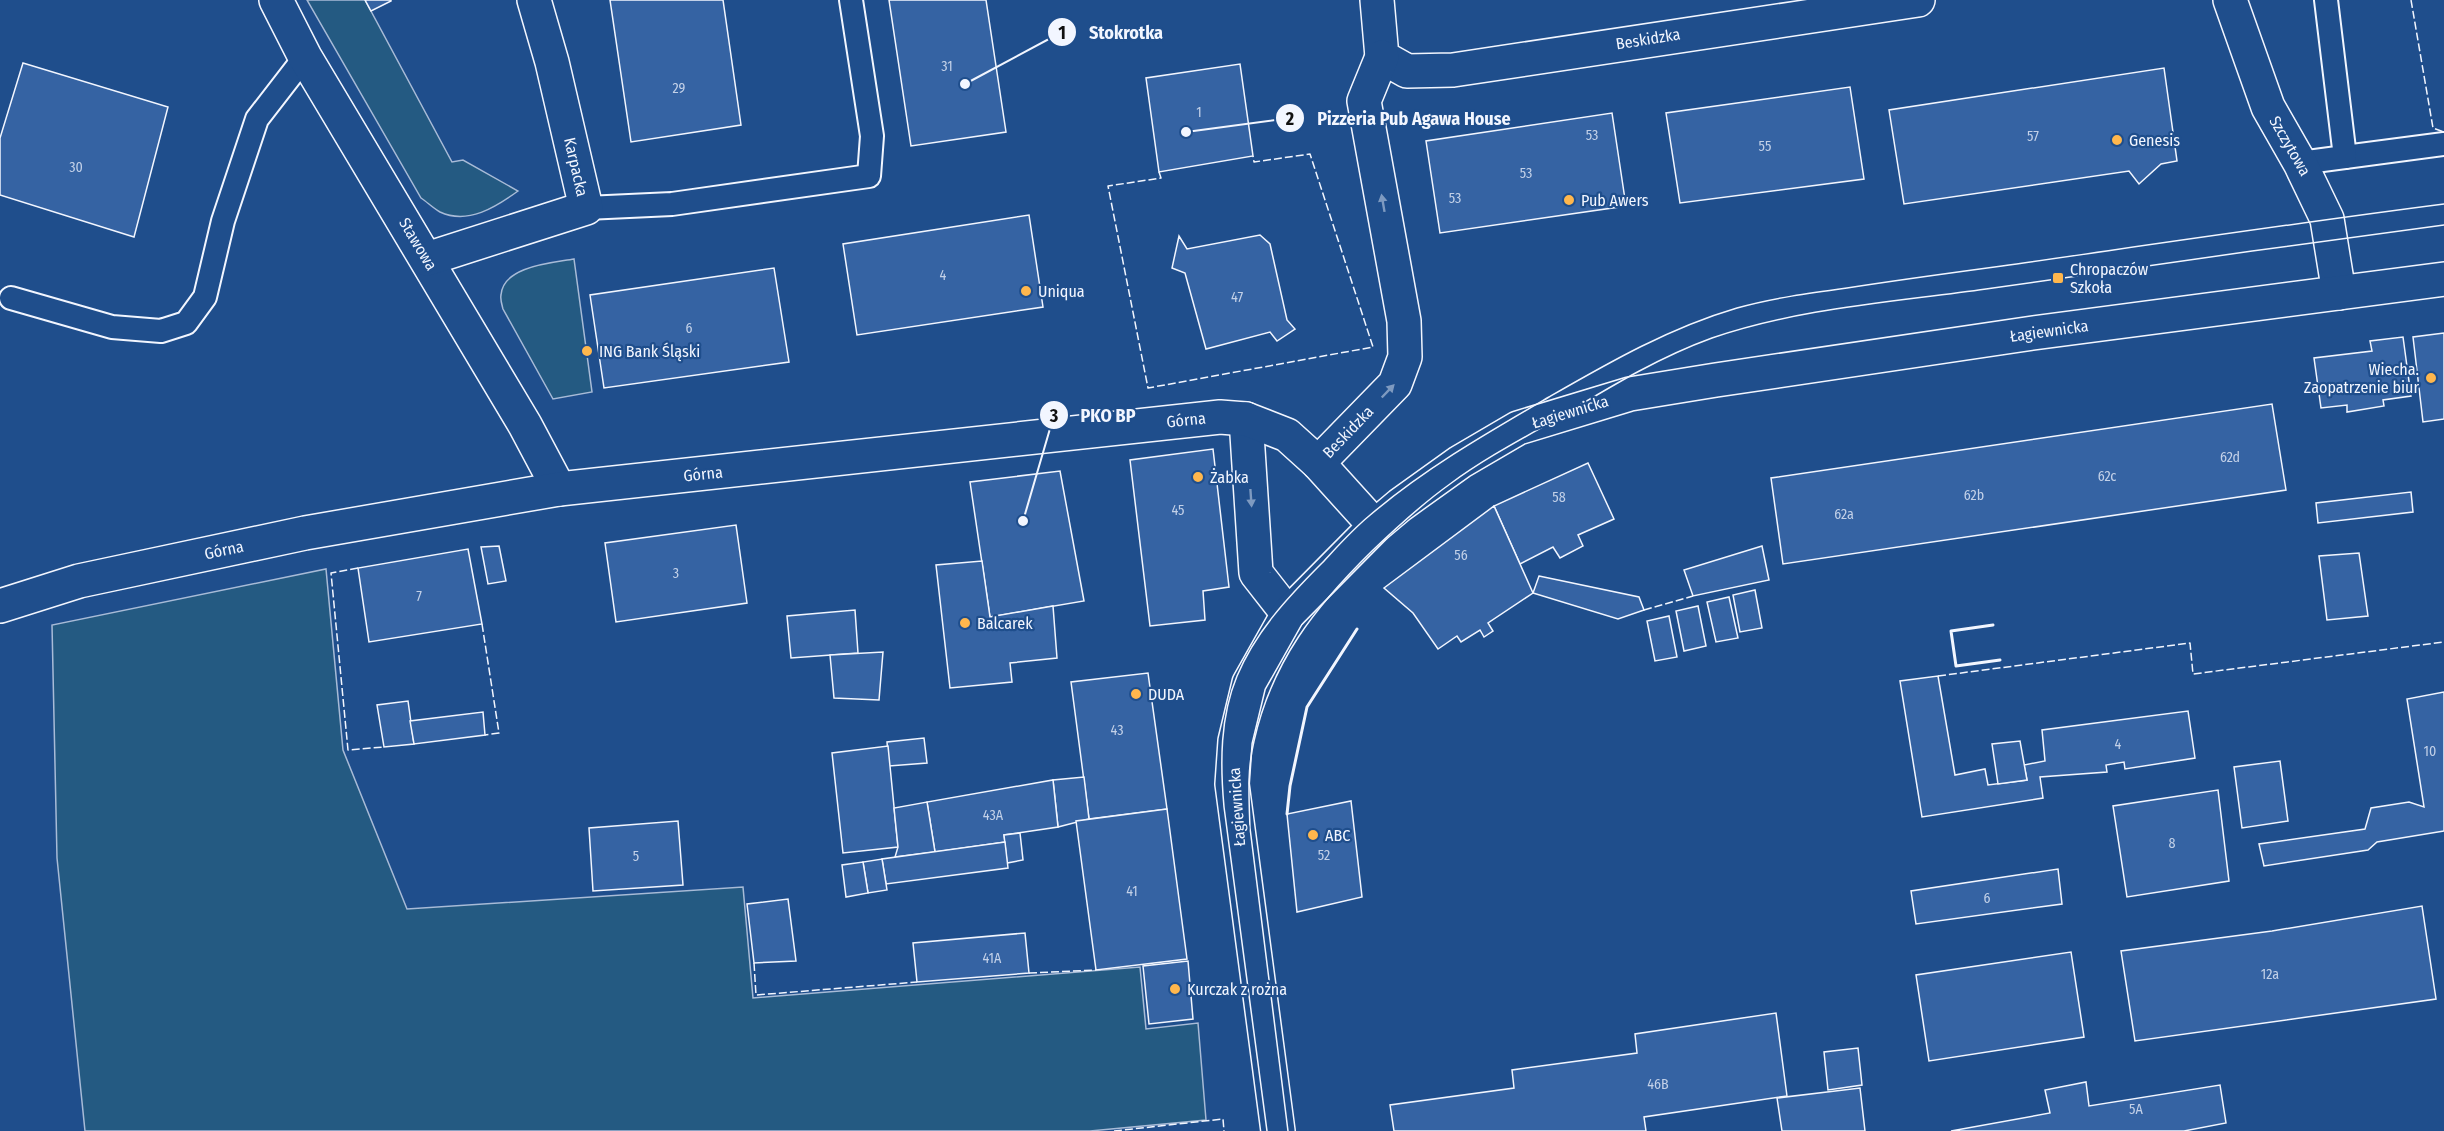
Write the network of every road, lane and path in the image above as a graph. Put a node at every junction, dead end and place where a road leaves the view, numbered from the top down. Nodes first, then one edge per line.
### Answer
1 (276, 0) edge
2 (534, 0) edge
3 (852, 0) edge
4 (1377, 0) edge
5 (1918, 0) edge
6 (2230, 0) edge
7 (2326, 0) edge
8 (305, 57) junction
9 (1383, 57) junction
10 (2444, 144) edge
11 (2345, 157) junction
12 (2301, 163) junction
13 (586, 208) junction
14 (427, 259) junction
15 (2444, 279) edge
16 (2339, 293) junction
17 (10, 298) dead end
18 (1246, 419) junction
19 (1318, 463) junction
20 (559, 489) junction
21 (1375, 526) junction
22 (0, 606) edge
23 (1288, 614) junction
24 (1278, 1131) edge

1 - 8 street, Stawowa
2 - 13 street, Karpacka
3 - 13 lane
4 - 9 street, Beskidzka
5 - 9 street, Beskidzka
6 - 12 street, Szczytowa
7 - 11 lane
8 - 14 street, Stawowa
8 - 17 lane
19 -> 9 street, Beskidzka
10 - 11 lane
11 - 12 lane
12 - 16 street, Szczytowa
13 - 14 street, Karpacka
14 - 20 street, Stawowa
15 - 16 street, Łagiewnicka
16 - 21 street, Łagiewnicka
18 - 19 street, Górna
18 - 20 street, Górna
18 -> 23 street
19 - 21 street, Górna
20 - 22 street, Górna
21 - 23 street, Łagiewnicka
23 - 24 street, Łagiewnicka

